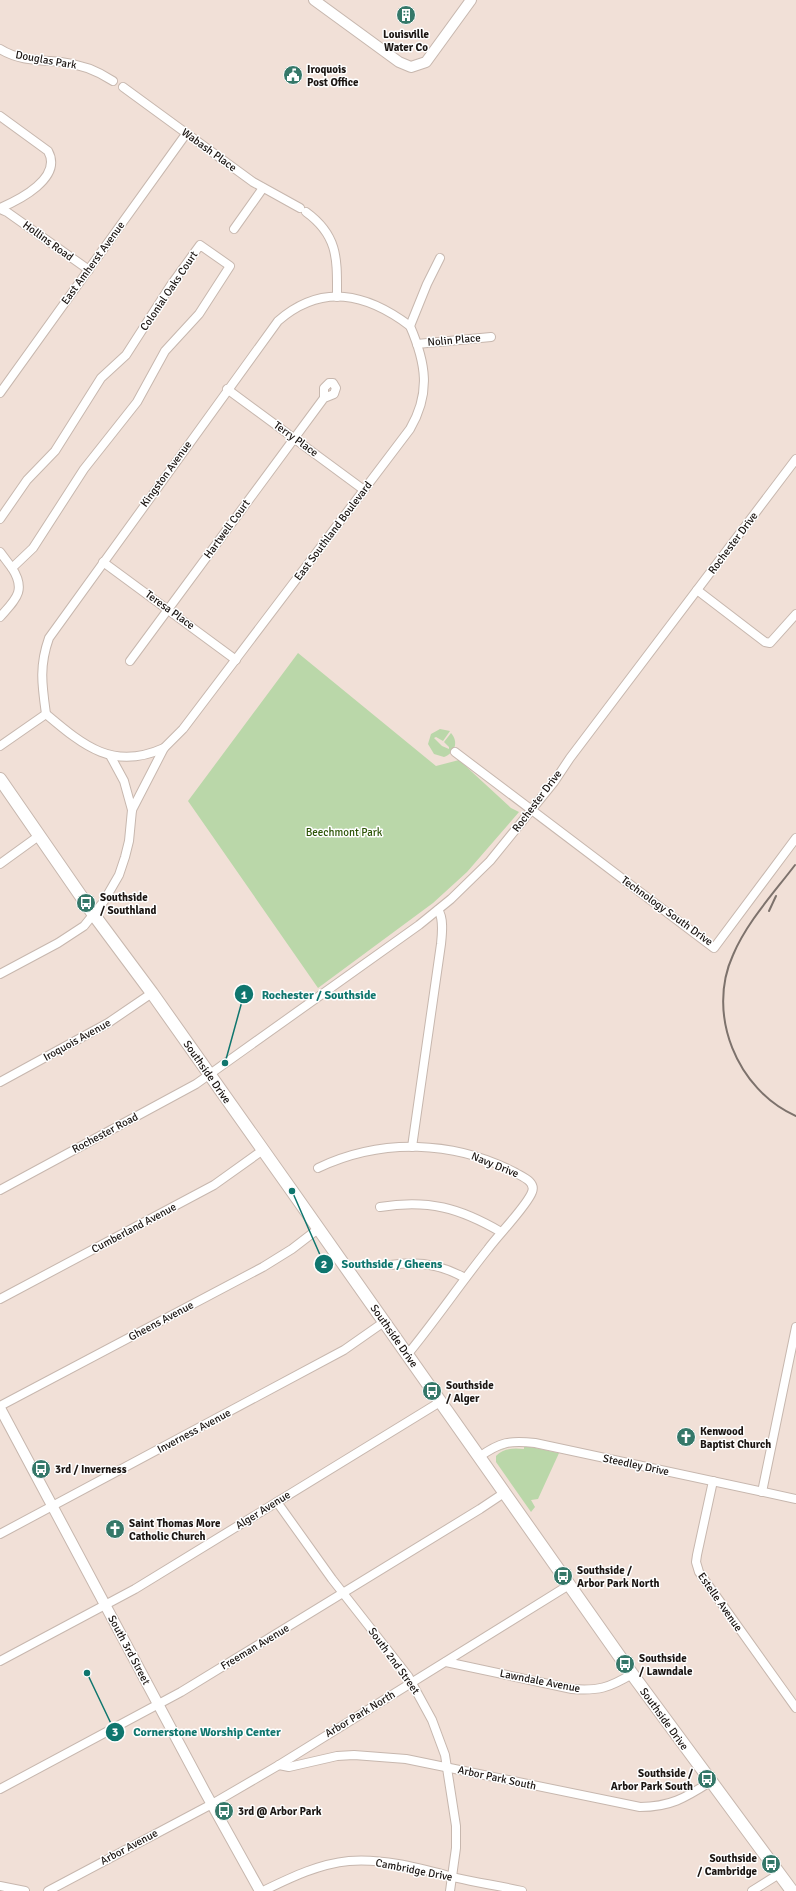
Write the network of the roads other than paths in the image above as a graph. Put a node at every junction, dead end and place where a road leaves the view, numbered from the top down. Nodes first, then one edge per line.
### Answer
1 (314, 0) edge
2 (471, 0) edge
3 (0, 49) edge
4 (113, 81) dead end
5 (123, 87) dead end
6 (0, 116) edge
7 (186, 134) junction
8 (263, 188) junction
9 (2, 210) edge
10 (234, 229) dead end
11 (440, 258) dead end
12 (88, 270) junction
13 (337, 297) junction
14 (410, 326) junction
15 (491, 337) dead end
16 (417, 344) junction
17 (227, 389) junction
18 (0, 393) edge
19 (324, 398) dead end
20 (295, 438) junction
21 (796, 459) edge
22 (364, 490) junction
23 (0, 519) edge
24 (0, 552) edge
25 (103, 562) junction
26 (12, 568) junction
27 (697, 590) junction
28 (169, 609) junction
29 (796, 614) edge
30 (0, 617) edge
31 (236, 660) junction
32 (130, 661) dead end
33 (46, 714) junction
34 (0, 746) edge
35 (164, 748) junction
36 (455, 752) dead end
37 (111, 757) junction
38 (0, 779) edge
39 (132, 810) junction
40 (530, 810) junction
41 (40, 835) junction
42 (796, 838) edge
43 (0, 864) edge
44 (438, 910) junction
45 (94, 915) junction
46 (0, 974) edge
47 (152, 993) junction
48 (209, 1074) junction
49 (0, 1082) edge
50 (412, 1147) junction
51 (263, 1150) junction
52 (318, 1168) dead end
53 (0, 1190) edge
54 (380, 1207) dead end
55 (318, 1229) junction
56 (501, 1232) junction
57 (391, 1264) dead end
58 (465, 1278) junction
59 (0, 1299) edge
60 (384, 1322) junction
61 (796, 1327) edge
62 (407, 1355) junction
63 (440, 1402) junction
64 (0, 1407) edge
65 (479, 1457) junction
66 (713, 1481) junction
67 (762, 1492) junction
68 (504, 1493) junction
69 (796, 1499) edge
70 (276, 1502) junction
71 (52, 1506) junction
72 (0, 1534) edge
73 (569, 1585) junction
74 (343, 1593) junction
75 (105, 1605) junction
76 (0, 1661) edge
77 (446, 1662) junction
78 (632, 1674) junction
79 (412, 1682) junction
80 (158, 1704) junction
81 (796, 1708) edge
82 (279, 1765) junction
83 (447, 1768) junction
84 (710, 1782) junction
85 (0, 1789) edge
86 (212, 1804) junction
87 (779, 1874) junction
88 (453, 1877) junction
89 (0, 1886) edge
90 (25, 1891) edge
91 (48, 1891) edge
92 (260, 1891) edge
93 (263, 1891) edge
94 (450, 1891) edge
95 (522, 1891) edge
96 (752, 1891) edge
97 (792, 1891) edge

1 - 2 street
3 - 4 street, Douglas Park
5 - 7 street, Wabash Place
6 - 9 street
7 - 8 street, Wabash Place
7 - 12 street, East Amherst Avenue
8 - 10 street
8 - 13 street, Wabash Place
9 - 12 street, Hollins Road
11 - 14 street
12 - 18 street, East Amherst Avenue
13 - 14 street, Kingston Avenue
13 - 17 street, Kingston Avenue
14 - 16 street, East Southland Boulevard
15 - 16 street, Nolin Place
16 - 22 street, East Southland Boulevard
17 - 20 street, Terry Place
17 - 25 street, Kingston Avenue
19 - 20 street, Hartwell Court
20 - 22 street, Terry Place
20 - 28 street, Hartwell Court
21 - 27 street, Rochester Drive
22 - 31 street, East Southland Boulevard
23 - 26 street, Colonial Oaks Court
24 - 26 street
25 - 28 street, Teresa Place
25 - 33 street, Kingston Avenue
26 - 30 street
27 - 29 street
27 - 40 street, Rochester Drive
28 - 31 street, Teresa Place
28 - 32 street, Hartwell Court
31 - 35 street, East Southland Boulevard
33 - 34 street
33 - 37 street
35 - 37 street
35 - 39 street, East Southland Boulevard
36 - 40 street
37 - 39 street
38 - 41 main road, Southside Drive
39 - 45 street
40 - 42 street, Technology South Drive
40 - 44 street, Rochester Drive
41 - 43 street
41 - 45 main road, Southside Drive
44 - 48 street, Rochester Drive
44 - 50 street
45 - 46 street
45 - 47 main road, Southside Drive
47 - 48 main road, Southside Drive
47 - 49 street, Iroquois Avenue
48 - 51 main road, Southside Drive
48 - 53 street, Rochester Road
50 - 52 street, Navy Drive
50 - 56 street, Navy Drive
51 - 55 main road, Southside Drive
51 - 59 street, Cumberland Avenue
54 - 56 street
55 - 60 main road, Southside Drive
55 - 64 street, Gheens Avenue
56 - 58 street, Navy Drive
57 - 58 street
58 - 62 street, Navy Drive
60 - 62 main road, Southside Drive
60 - 71 street, Inverness Avenue
61 - 67 street
62 - 63 main road, Southside Drive
63 - 65 main road, Southside Drive
63 - 70 street, Alger Avenue
64 - 71 street, South 3rd Street
65 - 66 street, Steedley Drive
65 - 68 main road, Southside Drive
66 - 67 street, Steedley Drive
66 - 81 street, Estelle Avenue
67 - 69 street, Steedley Drive
68 - 73 main road, Southside Drive
68 - 74 street, Freeman Avenue
70 - 74 street, South 2nd Street
70 - 75 street, Alger Avenue
71 - 72 street, Inverness Avenue
71 - 75 street, South 3rd Street
73 - 77 street, Arbor Park North
73 - 78 main road, Southside Drive
74 - 79 street, South 2nd Street
74 - 80 street, Freeman Avenue
75 - 76 street, Alger Avenue
75 - 80 street, South 3rd Street
77 - 78 street, Lawndale Avenue
77 - 79 street, Arbor Park North
78 - 84 main road, Southside Drive
79 - 82 street, Arbor Park North
79 - 83 street, South 2nd Street
80 - 85 street, Freeman Avenue
80 - 86 street, South 3rd Street
82 - 83 street, Arbor Park South
82 - 86 street, Arbor Park North
83 - 84 street, Arbor Park South
83 - 88 street, South 2nd Street
84 - 87 main road, Southside Drive
86 - 91 street, Arbor Avenue
86 - 92 street, South 3rd Street
87 - 96 street
87 - 97 main road, Southside Drive
88 - 93 street, Cambridge Drive
88 - 94 street, South 2nd Street
88 - 95 street, Cambridge Drive
89 - 90 street

